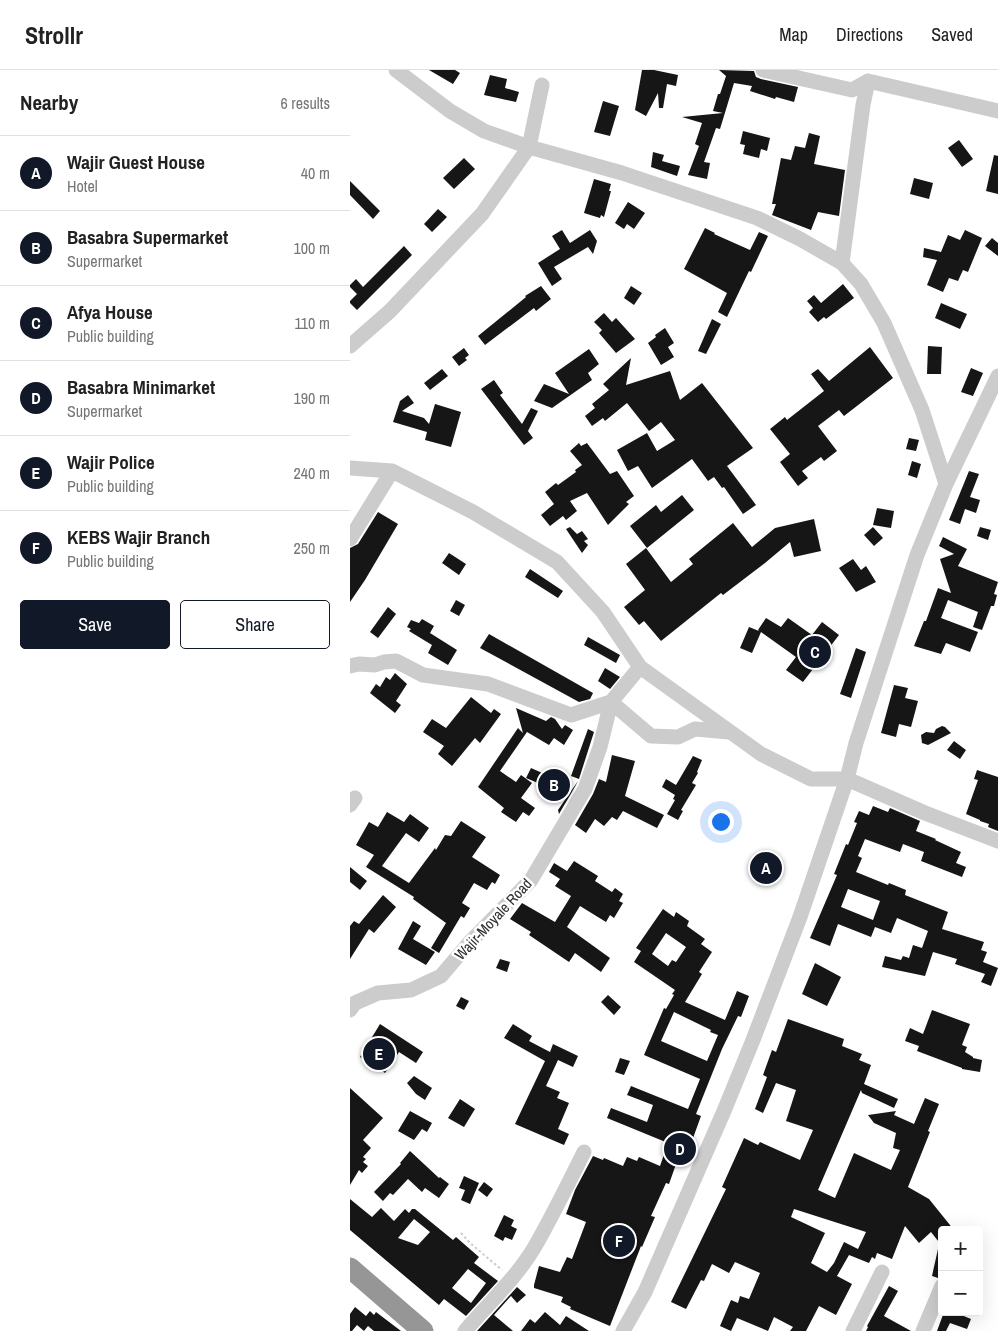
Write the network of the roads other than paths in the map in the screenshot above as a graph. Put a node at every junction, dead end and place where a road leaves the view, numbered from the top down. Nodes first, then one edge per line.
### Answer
1 (764, 70) edge
2 (404, 72) edge
3 (868, 80) junction
4 (542, 85) dead end
5 (998, 111) edge
6 (529, 147) junction
7 (842, 262) junction
8 (350, 346) edge
9 (998, 376) edge
10 (350, 468) edge
11 (392, 471) junction
12 (946, 484) junction
13 (350, 539) edge
14 (350, 666) edge
15 (640, 667) junction
16 (611, 702) junction
17 (730, 732) junction
18 (847, 779) junction
19 (998, 841) edge
20 (350, 1010) edge
21 (584, 1152) dead end
22 (350, 1268) edge
23 (882, 1272) dead end
24 (938, 1295) edge
25 (423, 1331) edge
26 (465, 1331) edge
27 (623, 1331) edge
28 (852, 1331) edge
29 (923, 1331) edge

1 - 3 street
2 - 6 street
3 - 5 street
3 - 7 street
4 - 6 street
6 - 7 street
6 - 8 street
7 - 12 street
9 - 12 street
10 - 11 street
11 - 13 street
11 - 15 street
12 - 18 street
14 - 16 street
15 - 16 street, Wajir-Moyale Road
15 - 17 street
16 - 17 street
16 - 20 street, Wajir-Moyale Road
17 - 18 street
18 - 19 street
18 - 27 street
21 - 26 street
22 - 25 highway
23 - 28 street
24 - 29 street

